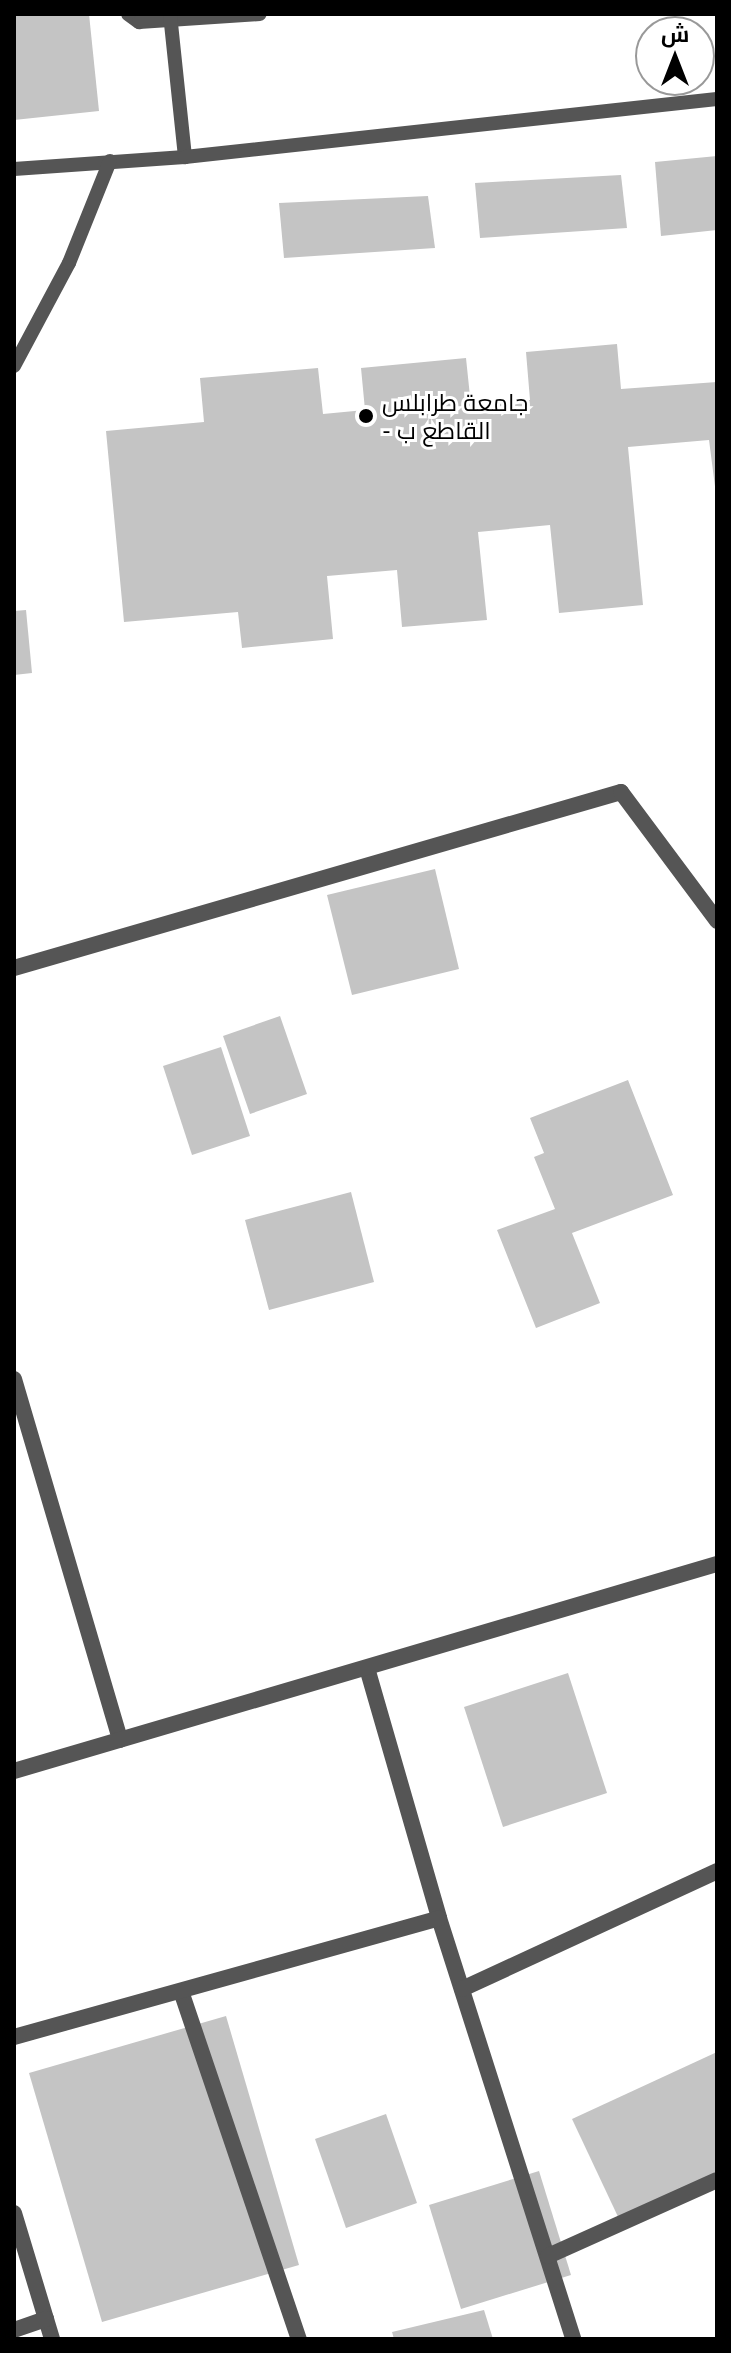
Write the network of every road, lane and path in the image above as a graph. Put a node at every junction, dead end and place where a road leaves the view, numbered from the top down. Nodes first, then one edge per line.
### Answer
1 (128, 14) edge
2 (260, 14) edge
3 (238, 15) edge
4 (170, 18) edge
5 (717, 99) edge
6 (185, 157) junction
7 (110, 161) junction
8 (14, 169) edge
9 (14, 366) edge
10 (717, 921) edge
11 (14, 968) edge
12 (14, 1379) edge
13 (717, 1564) edge
14 (367, 1668) junction
15 (120, 1740) junction
16 (14, 1771) edge
17 (717, 1871) edge
18 (439, 1918) junction
19 (462, 1989) junction
20 (182, 1994) junction
21 (14, 2037) edge
22 (717, 2180) edge
23 (14, 2213) edge
24 (548, 2256) junction
25 (46, 2319) junction
26 (14, 2330) edge
27 (52, 2339) edge
28 (299, 2339) edge
29 (573, 2339) edge

1 - 4 lane
2 - 3 lane
3 - 4 lane
4 - 6 lane
5 - 6 lane
6 - 7 lane
7 - 8 lane
7 - 9 lane
10 - 11 street
12 - 15 street
13 - 14 street
14 - 15 street
14 - 18 street
15 - 16 street
17 - 19 street
18 - 19 street
18 - 20 street
19 - 24 street
20 - 21 street
20 - 28 street
22 - 24 street
23 - 25 street
24 - 29 street
25 - 26 street
25 - 27 street

